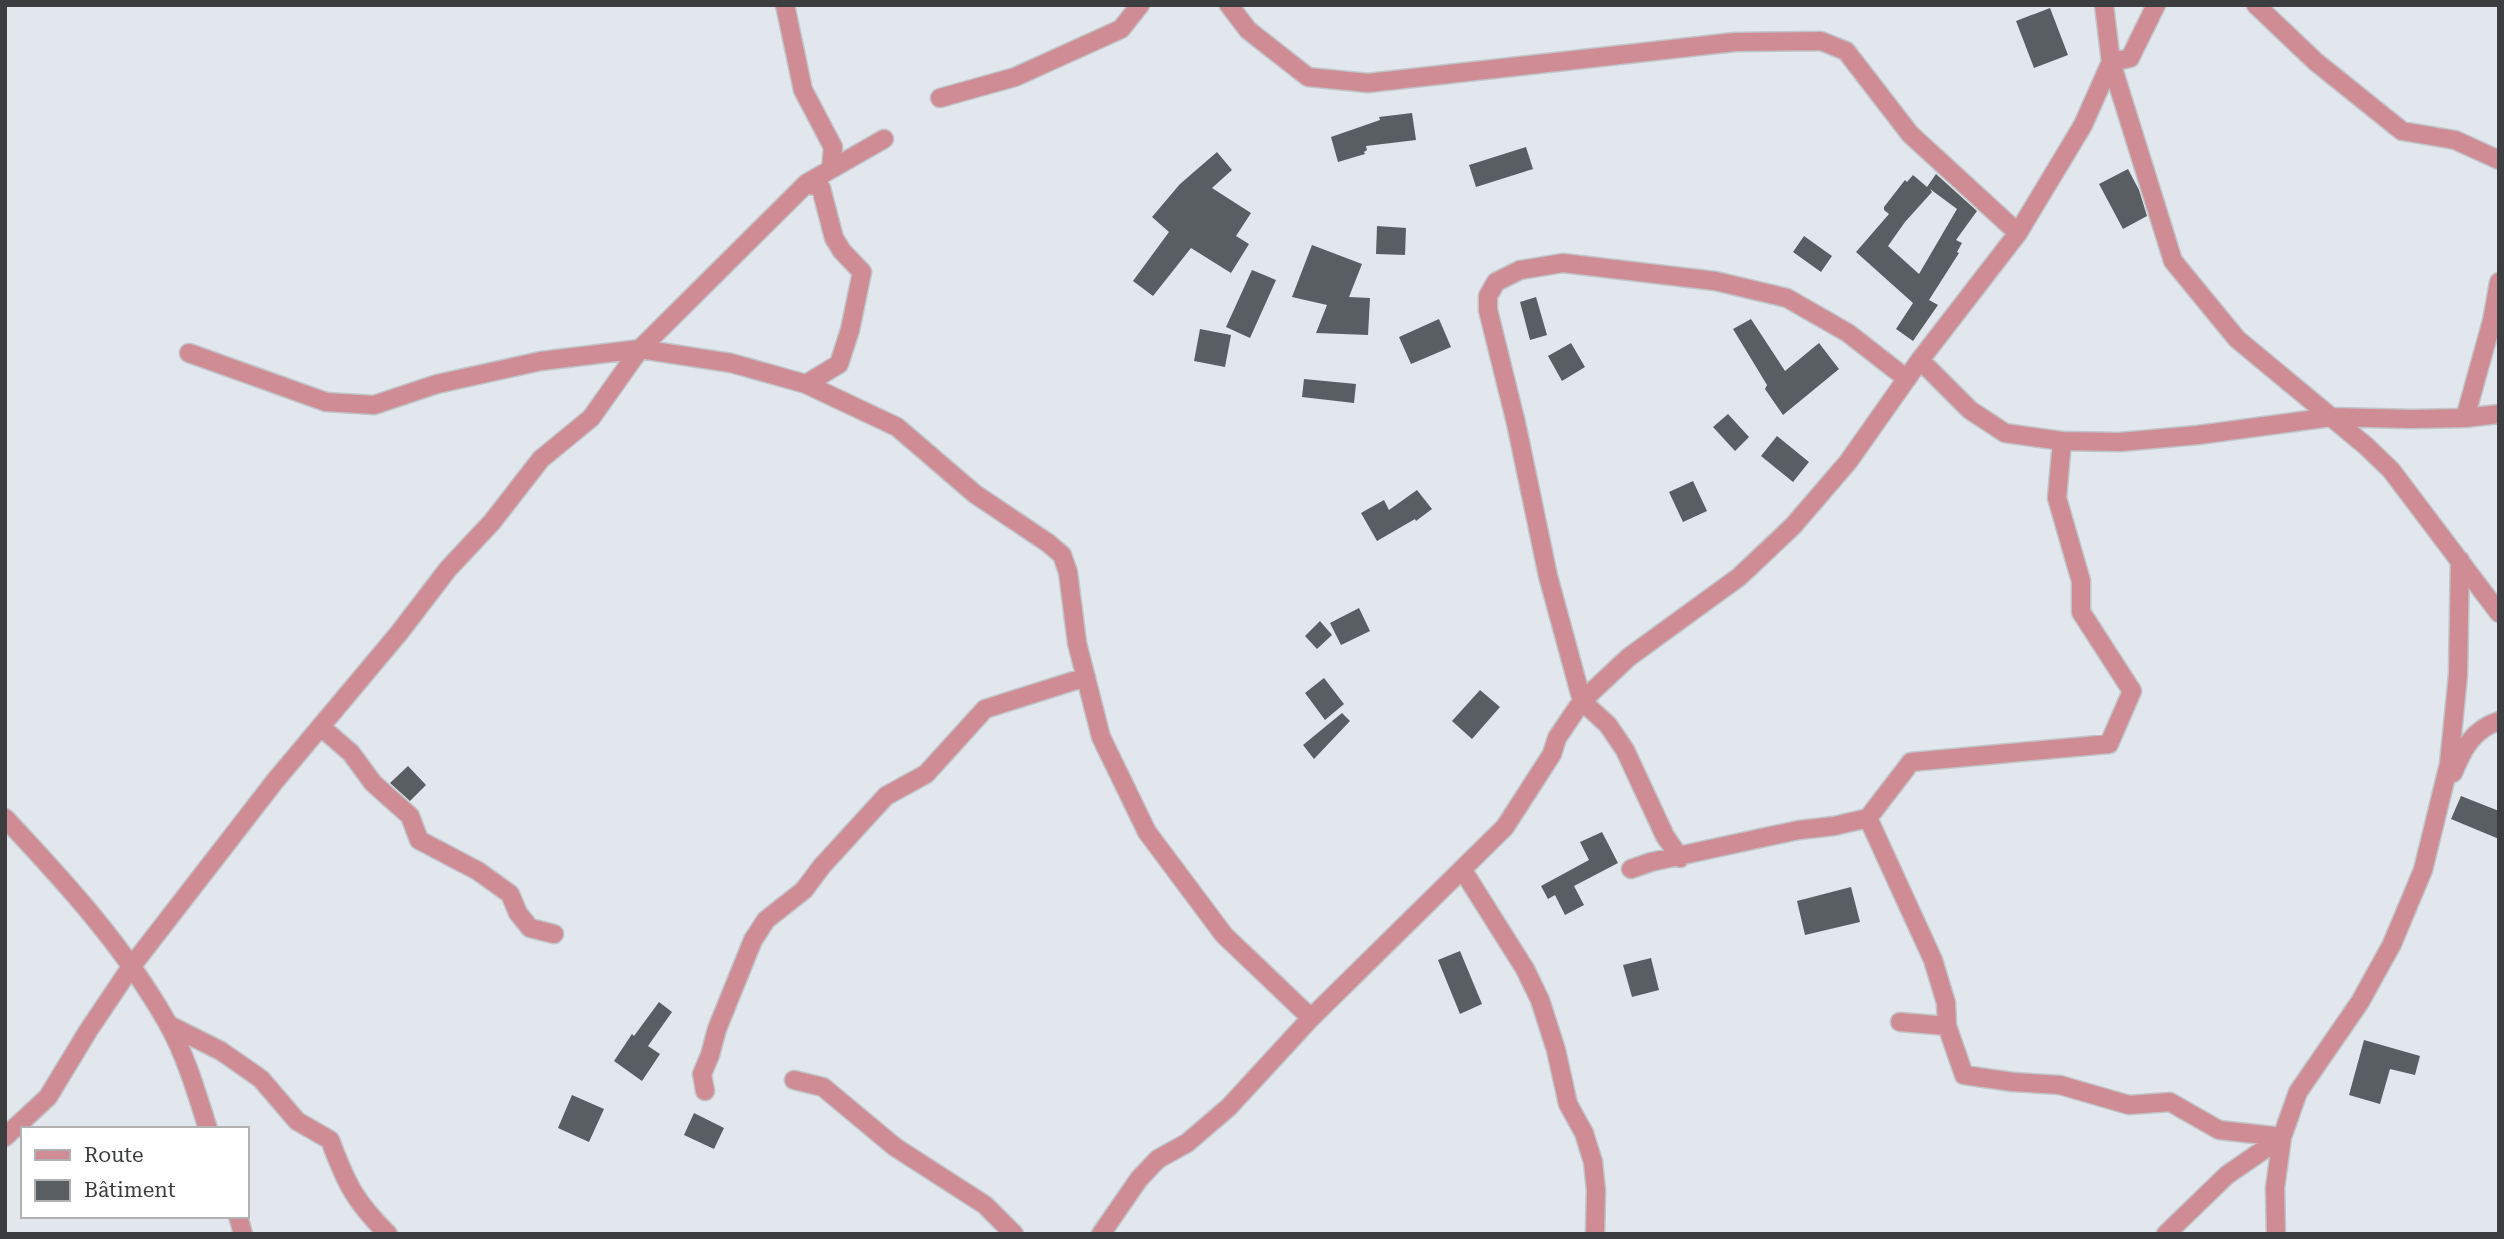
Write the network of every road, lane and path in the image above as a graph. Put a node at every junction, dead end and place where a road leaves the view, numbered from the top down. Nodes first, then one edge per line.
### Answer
1 (785, 5) edge
2 (1140, 5) edge
3 (1229, 5) edge
4 (2104, 5) edge
5 (2156, 5) edge
6 (2256, 5) edge
7 (2111, 62) junction
8 (940, 98) dead end
9 (884, 139) dead end
10 (2499, 160) edge
11 (831, 169) junction
12 (807, 183) junction
13 (2018, 233) junction
14 (2499, 282) edge
15 (640, 349) junction
16 (189, 353) dead end
17 (1920, 360) junction
18 (1907, 379) junction
19 (806, 384) junction
20 (2499, 414) edge
21 (2331, 417) junction
22 (2465, 418) junction
23 (2062, 441) junction
24 (2460, 560) junction
25 (2499, 613) edge
26 (1086, 677) junction
27 (1583, 701) junction
28 (2499, 721) edge
29 (321, 727) junction
30 (2439, 804) junction
31 (5, 818) edge
32 (1868, 818) junction
33 (1680, 858) junction
34 (1462, 869) junction
35 (1631, 869) dead end
36 (554, 934) dead end
37 (131, 967) junction
38 (1311, 1018) junction
39 (1900, 1022) dead end
40 (169, 1025) junction
41 (1947, 1026) junction
42 (794, 1080) dead end
43 (705, 1091) dead end
44 (207, 1127) edge
45 (5, 1137) edge
46 (2282, 1137) junction
47 (388, 1234) edge
48 (1014, 1234) edge
49 (1101, 1234) edge
50 (1595, 1234) edge
51 (2166, 1234) edge
52 (2276, 1234) edge

1 - 11 street
2 - 8 street
3 - 13 street
4 - 7 street
5 - 7 street
6 - 10 street
7 - 13 street
7 - 21 street
9 - 11 street
11 - 12 street
12 - 15 street
12 - 19 street
13 - 17 street
14 - 22 street
15 - 16 street
15 - 19 street
15 - 29 street
17 - 18 street
17 - 23 street
18 - 27 street
18 - 27 street
19 - 26 street
20 - 22 street
21 - 22 street
21 - 23 street
21 - 24 street
23 - 32 street
24 - 25 street
24 - 30 street
26 - 38 street
26 - 43 street
27 - 33 street
27 - 34 street
28 - 30 street
29 - 36 street
29 - 37 street
30 - 46 street
31 - 37 street
32 - 33 street
32 - 41 street
33 - 35 street
34 - 38 street
34 - 50 street
37 - 40 street
37 - 45 street
38 - 49 street
39 - 41 street
40 - 44 street
40 - 47 street
41 - 46 street
42 - 48 street
46 - 51 street
46 - 52 street

